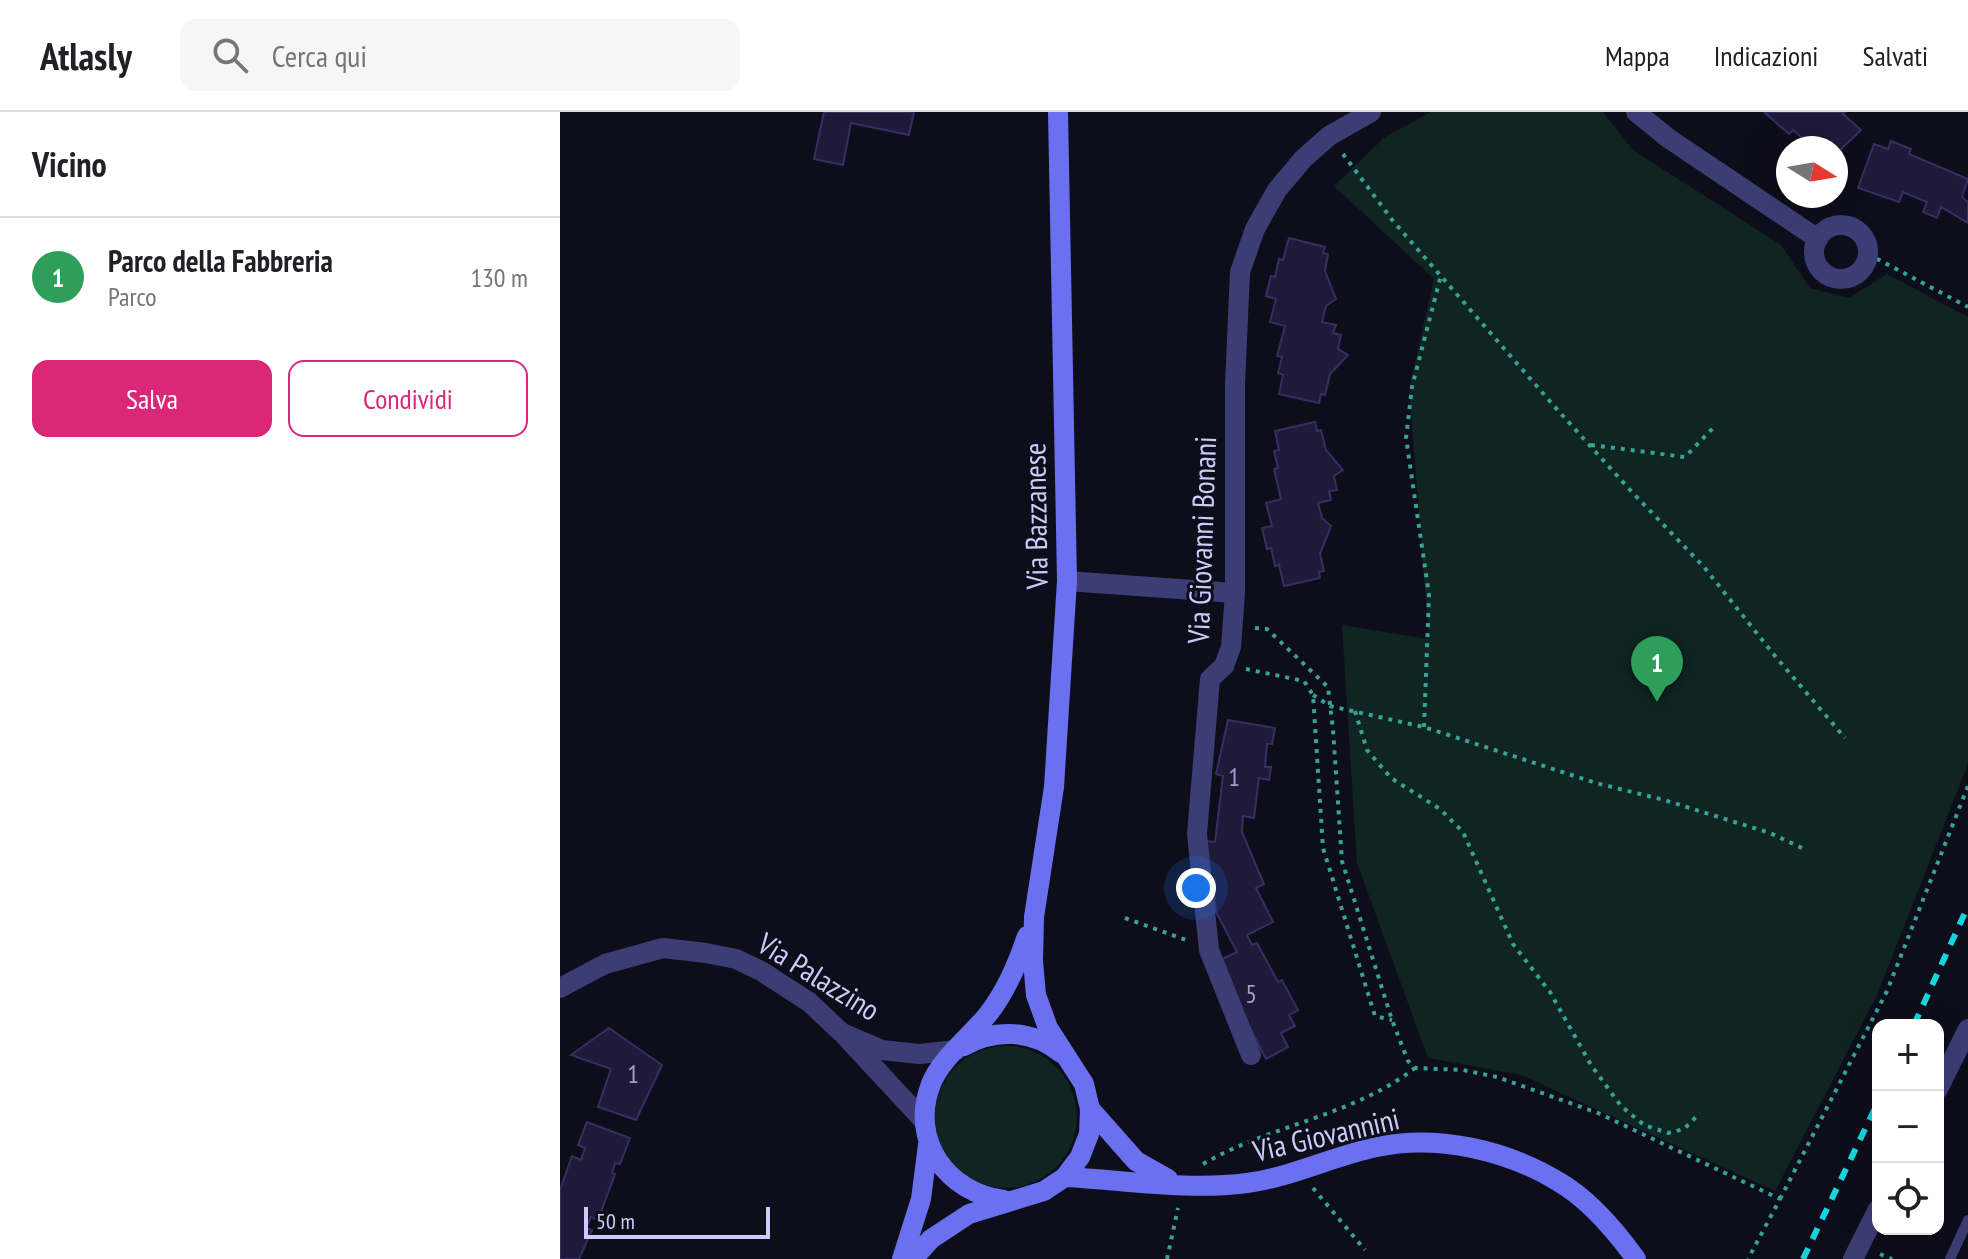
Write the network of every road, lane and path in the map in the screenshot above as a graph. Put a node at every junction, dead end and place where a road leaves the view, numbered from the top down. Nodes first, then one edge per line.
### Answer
1 (1058, 112) edge
2 (1371, 112) edge
3 (1636, 112) edge
4 (1329, 136) junction
5 (1818, 239) junction
6 (1868, 254) junction
7 (1441, 275) junction
8 (1968, 307) edge
9 (1714, 427) dead end
10 (1589, 445) junction
11 (1067, 581) junction
12 (1235, 593) junction
13 (1233, 625) junction
14 (1224, 666) junction
15 (1313, 695) junction
16 (1330, 706) junction
17 (1355, 711) junction
18 (1424, 727) junction
19 (1845, 738) dead end
20 (1968, 786) edge
21 (1802, 848) dead end
22 (1034, 917) junction
23 (1125, 918) dead end
24 (1208, 944) junction
25 (560, 988) edge
26 (1392, 1020) junction
27 (1968, 1029) edge
28 (842, 1033) junction
29 (957, 1050) junction
30 (1251, 1055) dead end
31 (1071, 1063) junction
32 (1415, 1068) junction
33 (1944, 1077) edge
34 (1090, 1109) junction
35 (1700, 1113) dead end
36 (926, 1131) junction
37 (1298, 1172) junction
38 (1065, 1177) junction
39 (1183, 1185) junction
40 (1020, 1199) junction
41 (1780, 1199) junction
42 (1968, 1220) edge
43 (1872, 1221) edge
44 (1365, 1250) dead end
45 (902, 1259) edge
46 (913, 1259) edge
47 (1167, 1259) edge
48 (1636, 1259) edge
49 (1748, 1259) edge
50 (1853, 1259) edge
51 (1950, 1259) edge

1 - 11 main road, Via Bazzanese
2 - 4 street, Via Giovanni Bonani
3 - 5 street
4 - 7 path
4 - 12 street, Via Giovanni Bonani
5 - 6 street
5 - 6 street
6 - 8 path
7 - 10 path
7 - 18 path
9 - 10 path
10 - 19 path
11 - 12 street
11 - 22 main road, Via Bazzanese
12 - 13 street, Via Giovanni Bonani
13 - 14 street, Via Giovanni Bonani
13 - 16 path
14 - 15 path
14 - 24 street, Via Giovanni Bonani
15 - 16 path
15 - 26 path
16 - 17 path
16 - 26 path
17 - 18 path
17 - 35 path
18 - 21 path
20 - 41 path
22 - 29 main road, Via Bazzanese
22 - 31 main road, Via Bazzanese
23 - 24 path
24 - 30 street, Via Giovanni Bonani
25 - 28 street, Via Palazzino
26 - 32 path
27 - 33 street
28 - 29 street, Via Palazzino
28 - 36 street
29 - 31 main road, Via Bazzanese
29 - 36 main road, Via Bazzanese
31 - 34 main road, Via Bazzanese
32 - 39 path
32 - 41 path
34 - 38 main road, Via Bazzanese
34 - 39 main road
36 - 40 main road
36 - 45 main road, Via Bazzanese
37 - 39 main road, Via Giovannini
37 - 44 path
37 - 48 main road, Via Giovannini
38 - 39 main road, Via Giovannini
38 - 40 main road
39 - 47 path
40 - 46 main road
41 - 49 path
42 - 51 lane
43 - 50 street

